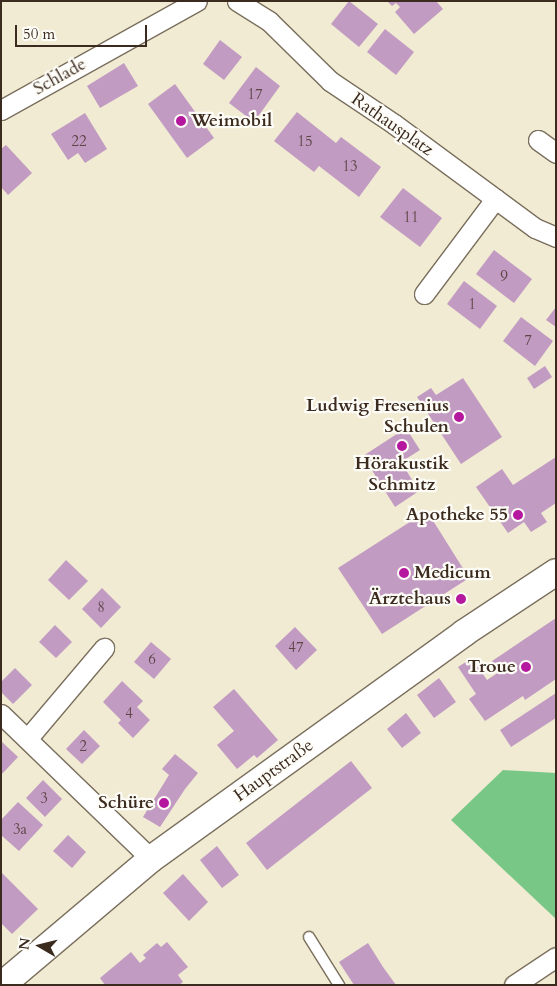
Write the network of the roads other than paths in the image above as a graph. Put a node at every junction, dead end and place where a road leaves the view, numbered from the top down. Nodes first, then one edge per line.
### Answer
1 (197, 1) edge
2 (236, 1) edge
3 (1, 110) edge
4 (538, 140) dead end
5 (556, 153) edge
6 (495, 199) junction
7 (556, 237) edge
8 (424, 294) dead end
9 (556, 572) edge
10 (104, 648) dead end
11 (1, 714) edge
12 (28, 738) junction
13 (151, 859) junction
14 (310, 937) dead end
15 (556, 957) edge
16 (2, 985) edge
17 (339, 985) edge
18 (514, 985) edge

1 - 3 street, Schlade
2 - 6 street, Rathausplatz
4 - 5 street
6 - 7 street, Rathausplatz
6 - 8 street
9 - 13 main road, Hauptstraße
10 - 12 street
11 - 12 street
12 - 13 street
13 - 16 main road, Hauptstraße
14 - 17 lane
15 - 18 street

